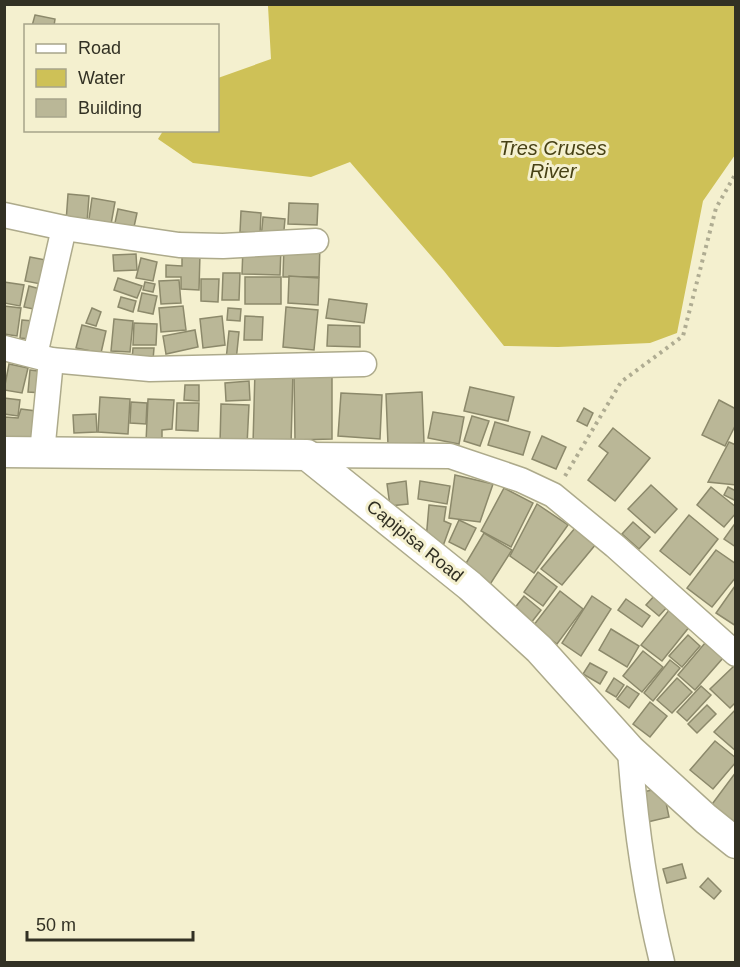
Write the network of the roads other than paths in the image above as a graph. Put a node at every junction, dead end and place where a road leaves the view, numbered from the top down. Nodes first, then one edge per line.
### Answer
1 (4, 215) edge
2 (64, 228) junction
3 (316, 241) dead end
4 (4, 348) edge
5 (43, 358) junction
6 (364, 364) dead end
7 (4, 452) edge
8 (42, 453) junction
9 (307, 455) junction
10 (735, 654) edge
11 (630, 750) junction
12 (735, 843) edge
13 (662, 963) edge

1 - 2 street
2 - 3 street
2 - 5 street
4 - 5 street
5 - 6 street
5 - 8 street
7 - 8 street
8 - 9 street
9 - 10 street
9 - 11 street, Capipisa Road
11 - 12 street, Capipisa Road
11 - 13 street

